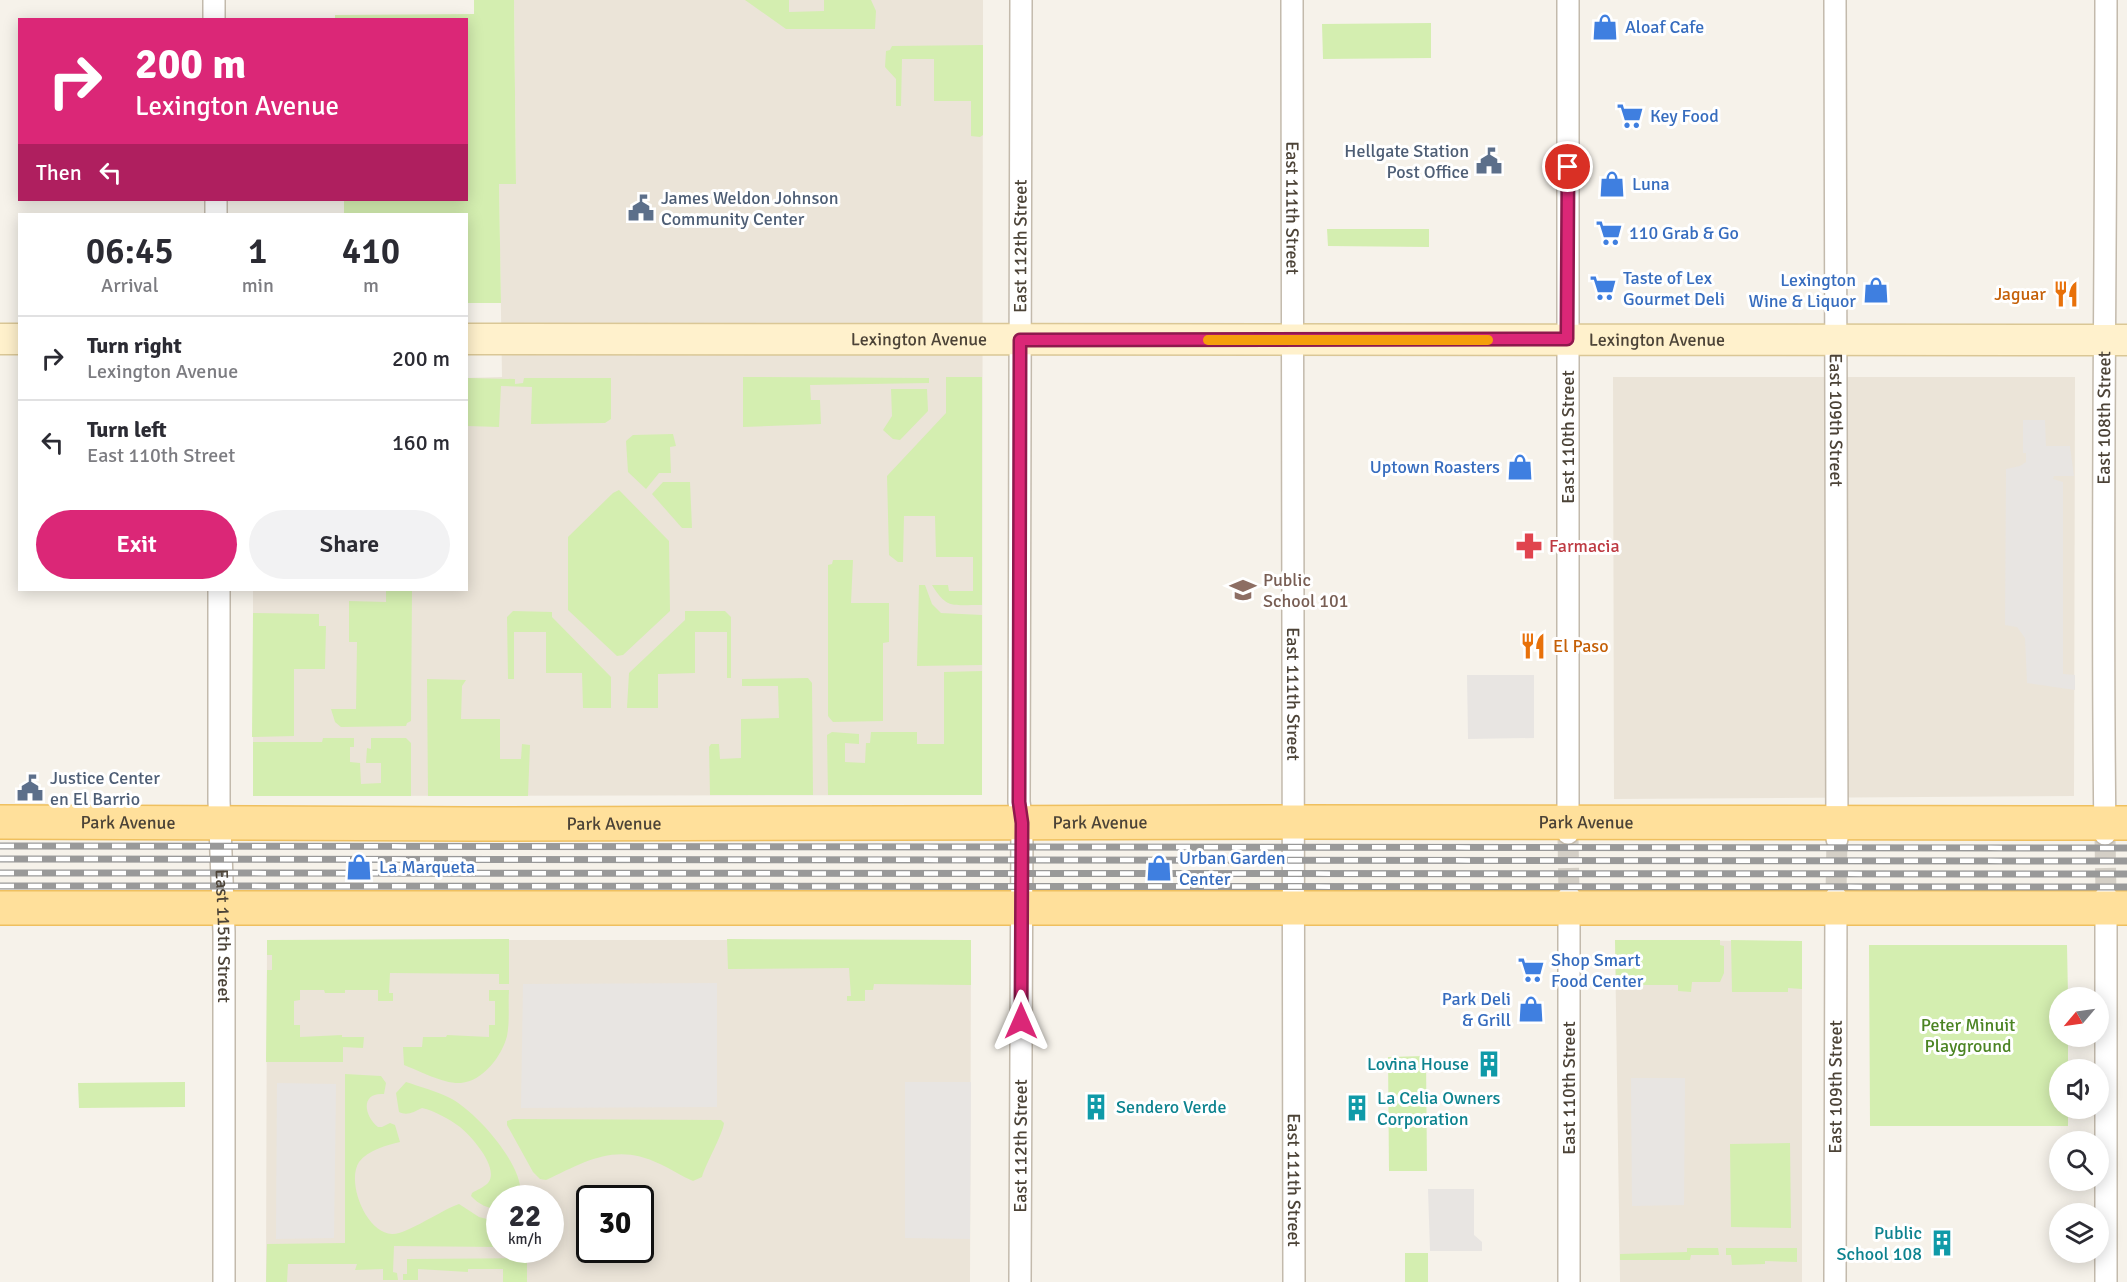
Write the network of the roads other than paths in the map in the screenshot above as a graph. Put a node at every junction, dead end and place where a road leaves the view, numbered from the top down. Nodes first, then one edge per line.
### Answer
1 (214, 0) edge
2 (1021, 0) edge
3 (1292, 0) edge
4 (1568, 0) edge
5 (1834, 0) edge
6 (2106, 0) edge
7 (214, 18) edge
8 (0, 339) edge
9 (18, 339) edge
10 (468, 339) edge
11 (1292, 339) junction
12 (1567, 339) junction
13 (1836, 339) junction
14 (1020, 340) junction
15 (2115, 340) edge
16 (219, 591) edge
17 (0, 822) edge
18 (220, 822) junction
19 (1293, 822) junction
20 (1022, 823) junction
21 (2112, 828) edge
22 (1568, 830) junction
23 (1837, 832) junction
24 (1568, 901) junction
25 (1836, 901) junction
26 (2113, 904) edge
27 (0, 908) edge
28 (223, 909) junction
29 (1022, 909) junction
30 (1292, 909) junction
31 (224, 1282) edge
32 (1020, 1282) edge
33 (1294, 1282) edge
34 (1569, 1282) edge
35 (1835, 1282) edge
36 (2106, 1282) edge

1 - 7 street
2 - 14 street, East 112th Street
3 - 11 street, East 111th Street
4 - 12 street, East 110th Street
5 - 13 street, East 109th Street
6 - 15 street, East 108th Street
8 - 9 main road
10 - 14 main road, Lexington Avenue
11 - 12 main road, Lexington Avenue
11 - 14 main road, Lexington Avenue
11 - 19 street, East 111th Street
12 - 13 main road, Lexington Avenue
12 - 22 street, East 110th Street
13 - 15 main road, Lexington Avenue
13 - 23 street, East 109th Street
14 - 20 street, East 112th Street
15 - 21 street, East 108th Street
16 - 18 street, East 115th Street
17 - 18 main road, Park Avenue
18 - 20 main road, Park Avenue
18 - 28 street, East 115th Street
19 - 20 main road, Park Avenue
19 - 22 main road, Park Avenue
19 - 30 street, East 111th Street
20 - 29 street, East 112th Street
21 - 23 main road, Park Avenue
22 - 23 main road, Park Avenue
24 - 25 main road
24 - 30 main road
24 - 34 street, East 110th Street
25 - 26 main road
25 - 35 street, East 109th Street
26 - 36 street
27 - 28 main road
28 - 29 main road
28 - 31 street, East 115th Street
29 - 30 main road
29 - 32 street, East 112th Street
30 - 33 street, East 111th Street

